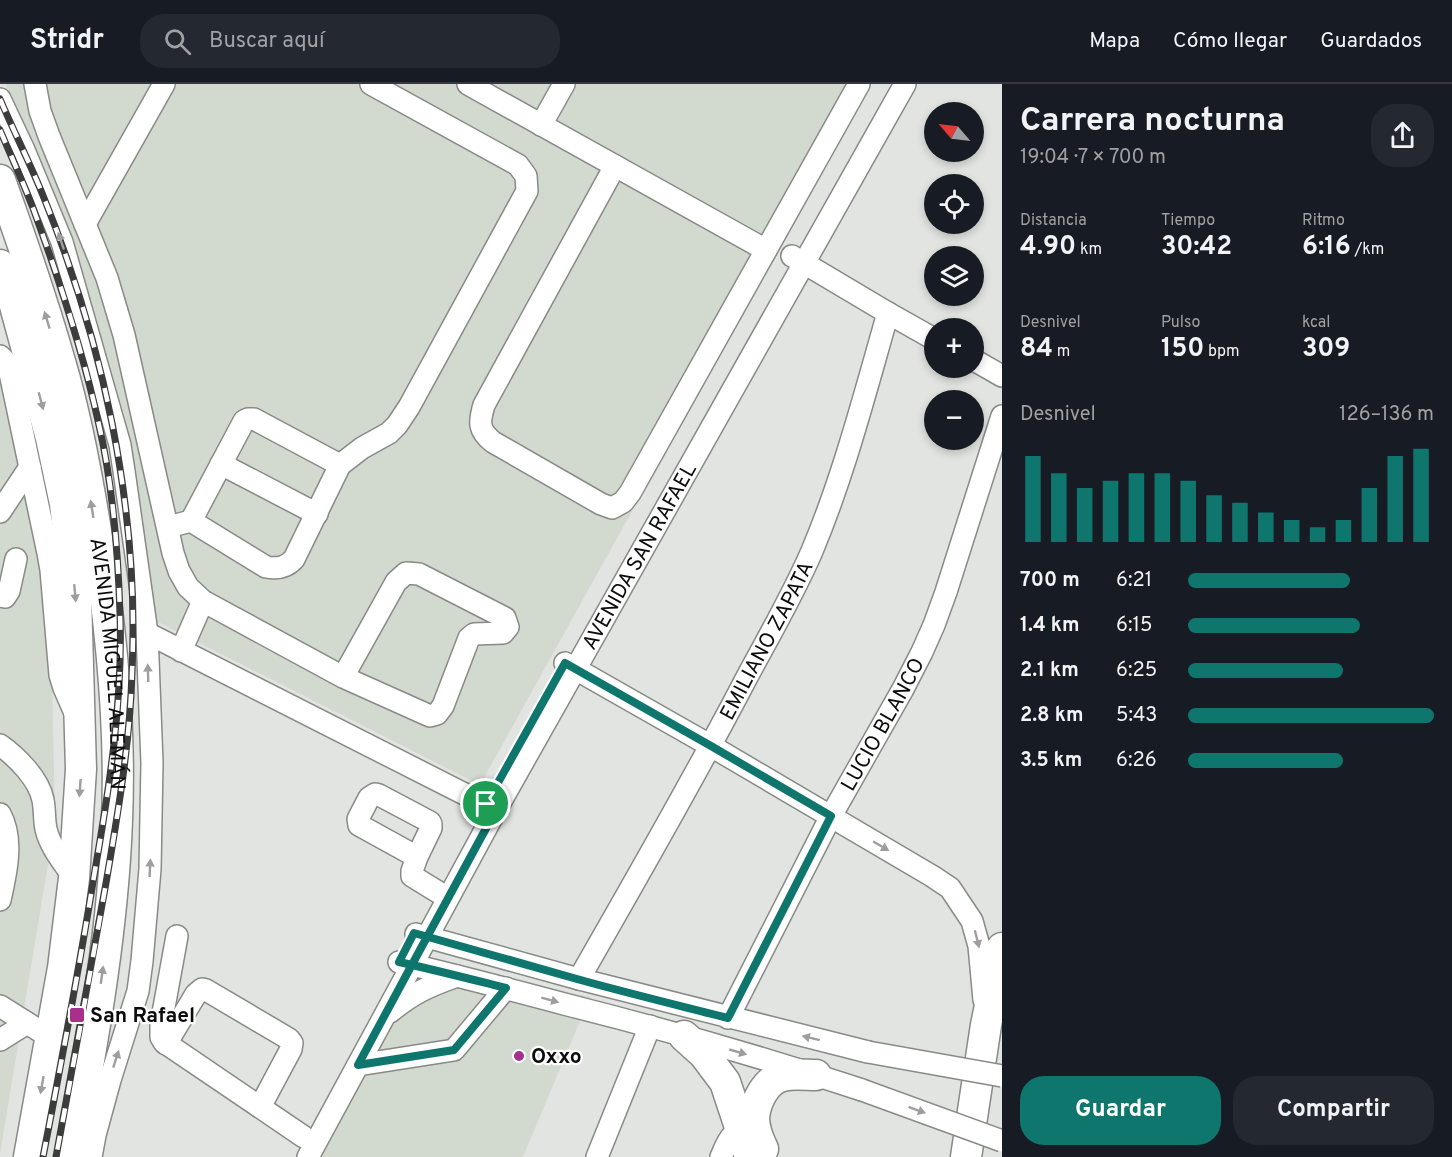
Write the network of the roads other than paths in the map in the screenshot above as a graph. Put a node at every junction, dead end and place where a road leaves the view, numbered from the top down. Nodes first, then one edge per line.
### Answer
1 (35, 84) edge
2 (164, 84) edge
3 (371, 84) edge
4 (468, 84) edge
5 (564, 84) edge
6 (859, 84) edge
7 (888, 84) edge
8 (905, 84) edge
9 (0, 99) edge
10 (541, 125) junction
11 (615, 166) junction
12 (0, 180) edge
13 (85, 224) junction
14 (766, 250) junction
15 (798, 259) junction
16 (0, 265) edge
17 (888, 313) junction
18 (924, 333) edge
19 (0, 356) edge
20 (984, 366) edge
21 (1002, 376) edge
22 (0, 405) edge
23 (19, 416) junction
24 (1002, 416) edge
25 (221, 465) junction
26 (340, 465) junction
27 (30, 467) junction
28 (0, 512) edge
29 (316, 514) junction
30 (191, 521) junction
31 (168, 527) junction
32 (16, 559) dead end
33 (0, 596) edge
34 (203, 601) junction
35 (147, 633) junction
36 (181, 651) junction
37 (570, 666) junction
38 (343, 677) junction
39 (80, 724) junction
40 (0, 745) edge
41 (711, 746) junction
42 (491, 807) junction
43 (0, 814) edge
44 (831, 816) junction
45 (417, 857) dead end
46 (74, 878) junction
47 (445, 893) junction
48 (0, 900) edge
49 (421, 935) junction
50 (177, 936) dead end
51 (460, 946) junction
52 (1002, 948) edge
53 (405, 963) junction
54 (457, 976) junction
55 (579, 979) junction
56 (506, 988) junction
57 (0, 1006) edge
58 (383, 1018) junction
59 (728, 1018) junction
60 (986, 1025) junction
61 (650, 1026) junction
62 (95, 1030) junction
63 (39, 1031) junction
64 (684, 1036) junction
65 (0, 1040) edge
66 (166, 1044) junction
67 (358, 1065) junction
68 (816, 1075) junction
69 (1002, 1076) edge
70 (260, 1107) junction
71 (973, 1116) junction
72 (1002, 1141) edge
73 (93, 1146) edge
74 (754, 1146) edge
75 (306, 1147) edge
76 (29, 1157) edge
77 (72, 1157) edge
78 (292, 1157) edge
79 (597, 1157) edge
80 (721, 1157) edge
81 (957, 1157) edge
82 (966, 1157) edge

1 - 13 street
2 - 13 street
3 - 26 street
4 - 10 street
5 - 10 street
6 - 14 street
7 - 15 street, AVENIDA SAN RAFAEL
8 - 15 street, AVENIDA SAN RAFAEL
35 -> 9 street
10 - 11 street
11 - 14 street
11 - 14 street
62 -> 12 highway, AVENIDA MIGUEL ALEMÁN
13 - 31 street
15 - 17 street
15 - 37 street, AVENIDA SAN RAFAEL
16 -> 39 highway, AVENIDA MIGUEL ALEMÁN
17 - 18 street
17 - 41 street, EMILIANO ZAPATA
19 - 23 street
20 - 21 street
22 - 23 street
23 - 27 street
24 - 44 street, LUCIO BLANCO
25 - 26 street
25 - 29 street
25 - 30 street
26 - 29 street
27 - 28 street
27 - 39 street
29 - 30 street
30 - 31 street
31 - 34 street
32 - 33 street
34 - 36 street
34 - 38 street
35 - 36 street
73 -> 35 street
36 - 42 street
37 - 41 street
37 - 42 street, AVENIDA SAN RAFAEL
38 - 38 street
39 -> 46 highway, AVENIDA MIGUEL ALEMÁN
40 - 46 street
41 - 44 street
41 - 55 street, EMILIANO ZAPATA
42 - 47 street, AVENIDA SAN RAFAEL
43 - 48 street
44 - 59 street, LUCIO BLANCO
44 -> 60 street
45 - 47 street
46 - 63 highway, AVENIDA MIGUEL ALEMÁN
47 - 49 street, AVENIDA SAN RAFAEL
47 - 51 street
49 - 51 street
49 - 53 street, AVENIDA SAN RAFAEL
50 - 66 street
51 - 55 street
52 - 60 highway
53 - 54 street
53 - 58 street, AVENIDA SAN RAFAEL
53 - 75 street, AVENIDA SAN RAFAEL
54 - 56 street
54 - 58 street
55 - 59 street
56 -> 61 street
56 - 67 street
57 - 63 street
58 - 67 street, AVENIDA SAN RAFAEL
69 -> 59 street, bridge
60 - 71 highway
61 - 64 street
61 - 79 street
62 - 73 highway
62 - 77 highway, AVENIDA MIGUEL ALEMÁN
63 - 65 street
63 -> 76 highway, AVENIDA MIGUEL ALEMÁN
64 -> 68 street
64 - 74 highway
66 - 70 street
66 - 70 street
67 - 75 street, AVENIDA SAN RAFAEL
68 -> 72 street, bridge
68 - 74 highway
70 - 75 street
71 - 81 highway
71 - 82 highway
74 - 80 street
75 - 78 street, AVENIDA SAN RAFAEL

